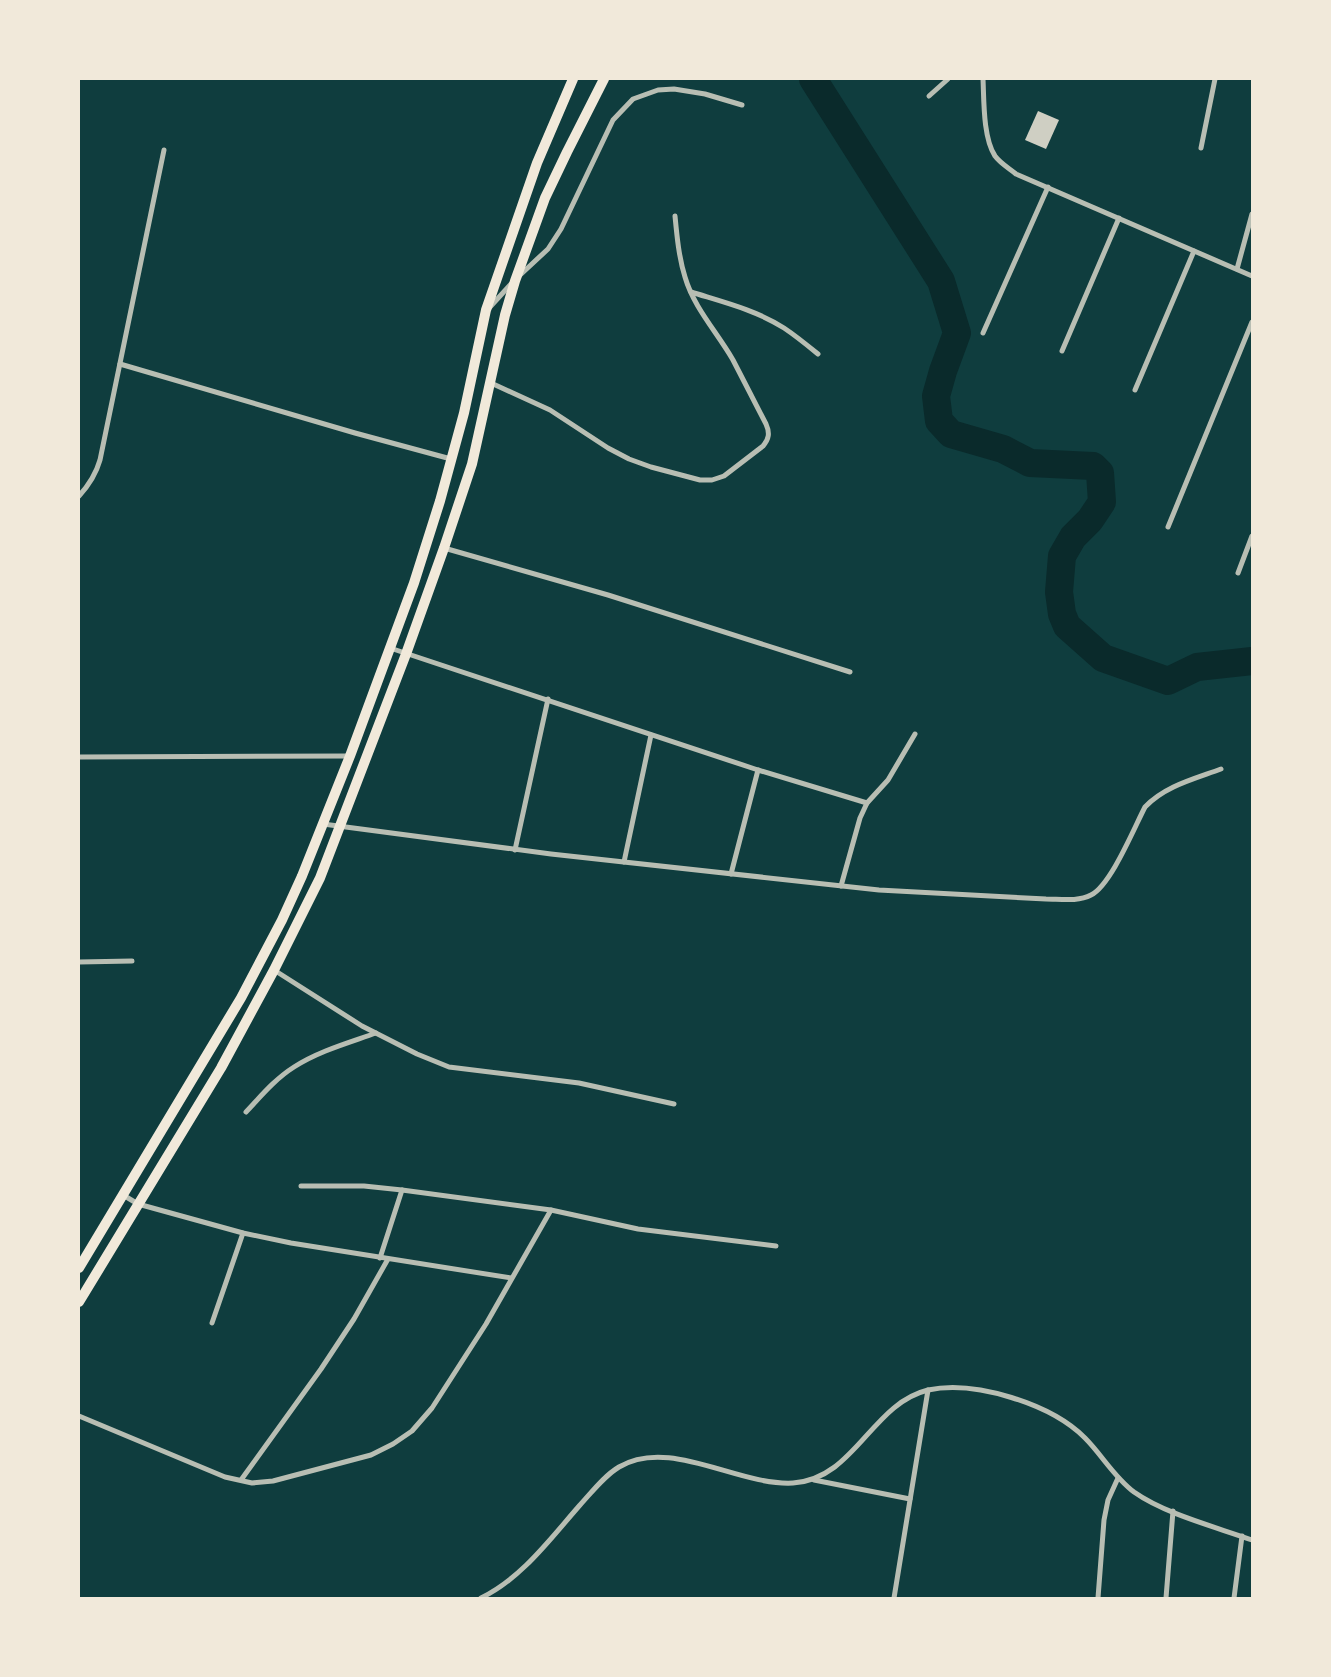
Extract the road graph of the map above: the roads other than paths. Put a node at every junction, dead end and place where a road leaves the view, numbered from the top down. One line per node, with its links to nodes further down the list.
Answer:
1 (573, 79): 19 (main road)
2 (604, 79): 17 (main road)
3 (948, 79): 6 (street)
4 (982, 79): 10 (street)
5 (1215, 79): 8 (street)
6 (928, 96)
7 (742, 105): 17 (street)
8 (1201, 148)
9 (164, 150): 24 (street)
10 (1048, 187): 13 (street); 21 (street)
11 (1252, 214): 15 (street)
12 (675, 216): 18 (street)
13 (1119, 218): 14 (street); 22 (street)
14 (1194, 251): 15 (street); 26 (street)
15 (1237, 269): 16 (street)
16 (1252, 276)
17 (515, 281): 19 (street); 25 (main road)
18 (691, 292): 23 (street); 25 (street)
19 (486, 310): 27 (main road)
20 (1252, 322): 29 (street)
21 (983, 333)
22 (1062, 352)
23 (818, 354)
24 (120, 364): 27 (street); 28 (street)
25 (491, 383): 31 (main road)
26 (1135, 390)
27 (451, 459): 33 (main road)
28 (79, 496)
29 (1168, 527)
30 (1252, 536): 32 (street)
31 (444, 548): 34 (main road); 35 (street)
32 (1238, 573)
33 (390, 648): 34 (street); 39 (main road)
34 (406, 654): 36 (street); 45 (main road)
35 (850, 672)
36 (548, 699): 38 (street); 46 (street)
37 (915, 734): 43 (street)
38 (651, 735): 42 (street); 47 (street)
39 (350, 756): 40 (street); 44 (main road)
40 (79, 757)
41 (1221, 769): 49 (street)
42 (758, 770): 43 (street); 48 (street)
43 (868, 803): 49 (street)
44 (323, 824): 45 (street); 58 (main road)
45 (341, 826): 46 (street); 52 (main road)
46 (515, 850): 47 (street)
47 (624, 862): 48 (street)
48 (731, 874): 49 (street)
49 (841, 886)
50 (79, 962): 51 (street)
51 (132, 962)
52 (274, 970): 53 (street); 59 (main road)
53 (376, 1033): 54 (street); 55 (street)
54 (674, 1104)
55 (246, 1112)
56 (301, 1186): 57 (street)
57 (402, 1190): 60 (street); 63 (street)
58 (123, 1194): 59 (street); 65 (main road)
59 (138, 1204): 61 (street); 67 (main road)
60 (551, 1210): 62 (street); 66 (street)
61 (243, 1233): 63 (street); 68 (street)
62 (776, 1246)
63 (380, 1258): 64 (street)
64 (388, 1259): 66 (street); 72 (street)
65 (79, 1268)
66 (511, 1278): 72 (street)
67 (79, 1302)
68 (212, 1323)
69 (928, 1390): 71 (street); 73 (street); 74 (street)
70 (79, 1416): 72 (street)
71 (1118, 1478): 75 (street); 80 (street)
72 (241, 1480)
73 (814, 1480): 74 (street); 78 (street)
74 (910, 1499): 79 (street)
75 (1173, 1511): 76 (street); 81 (street)
76 (1242, 1536): 77 (street); 82 (street)
77 (1252, 1540)
78 (481, 1598)
79 (894, 1598)
80 (1098, 1598)
81 (1166, 1598)
82 (1234, 1598)

